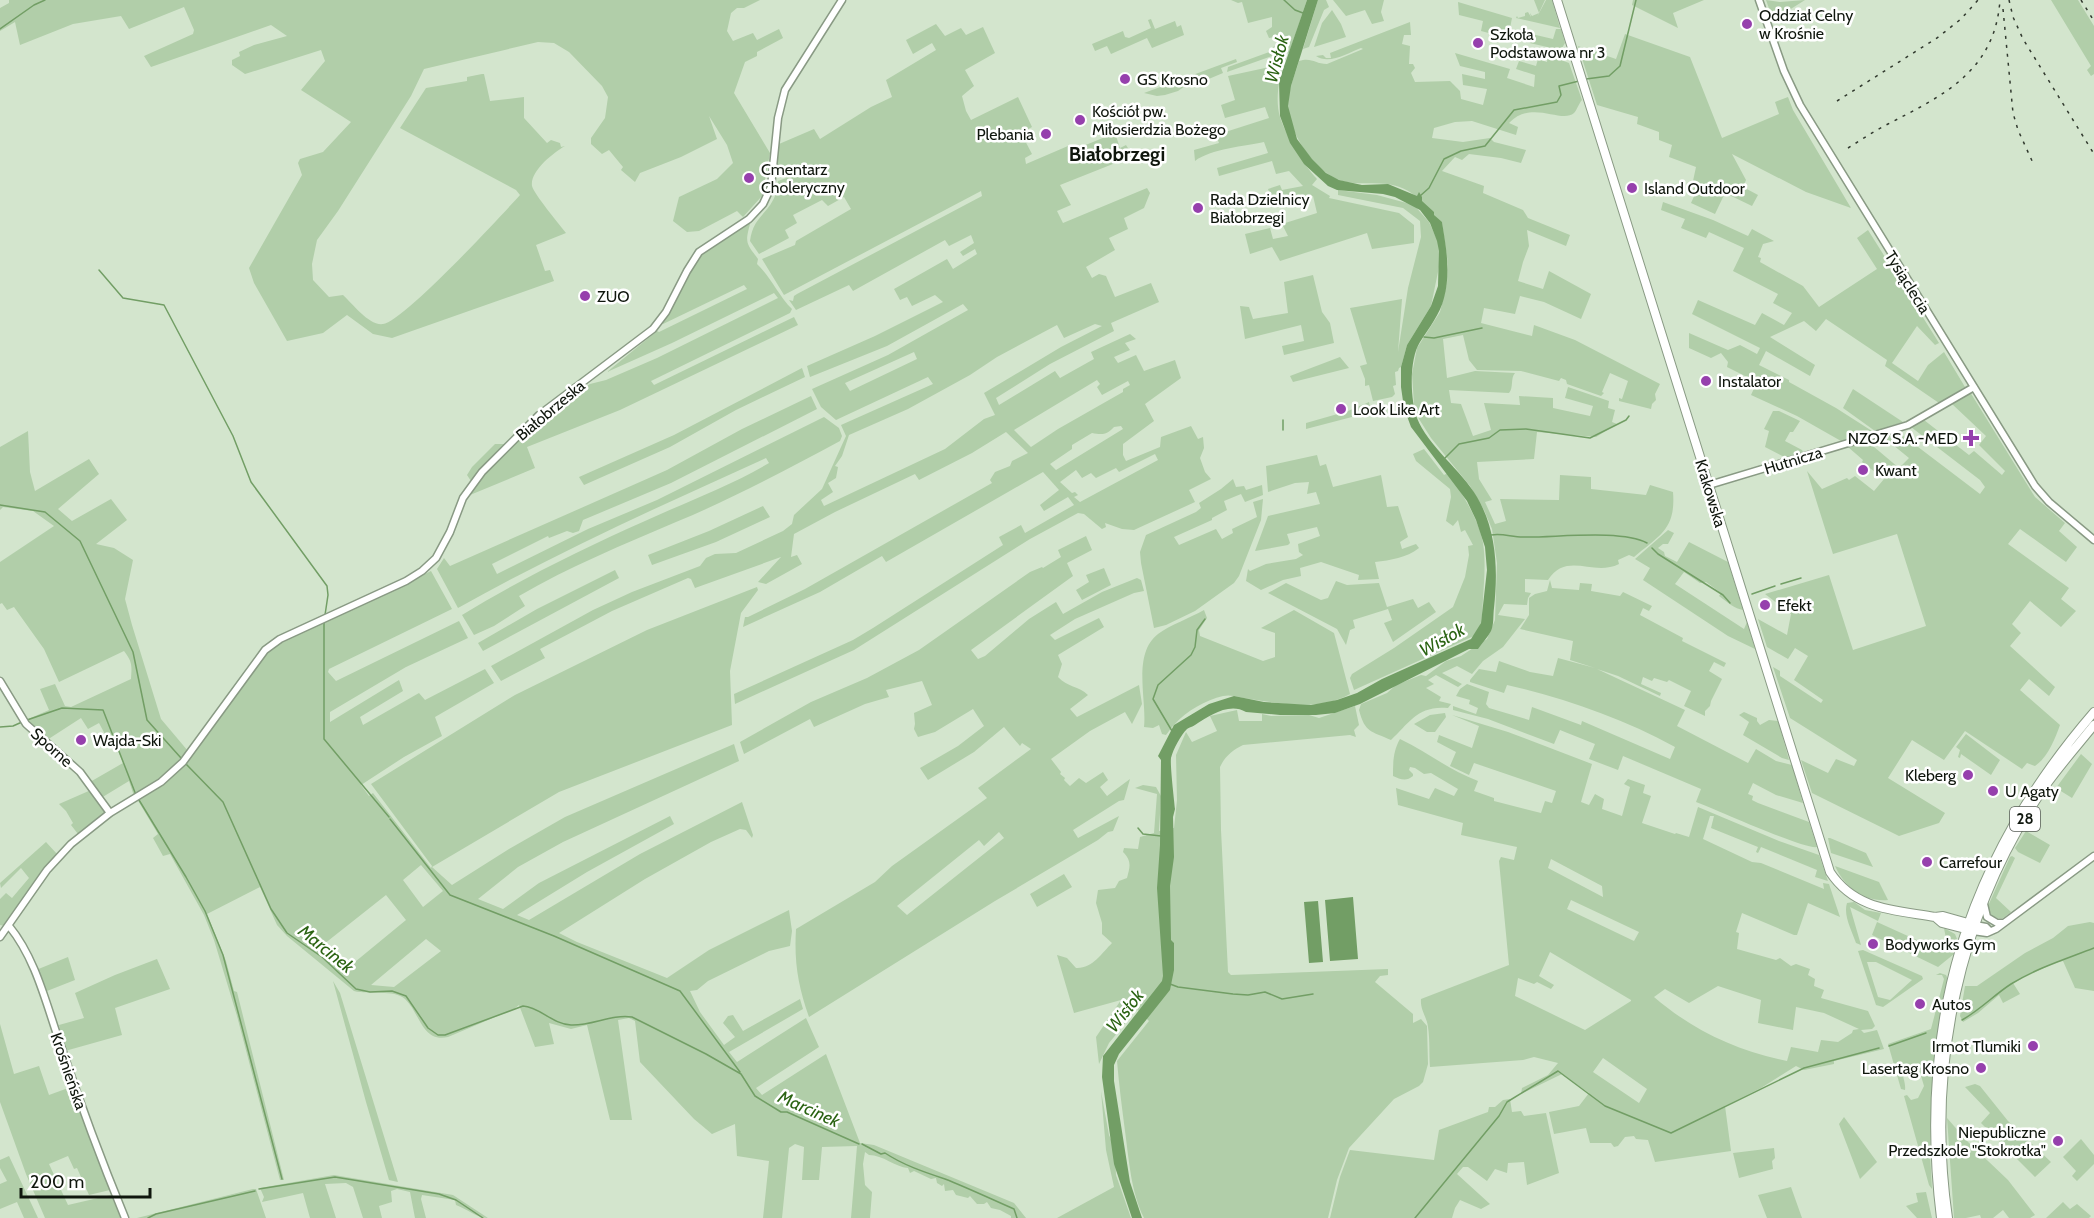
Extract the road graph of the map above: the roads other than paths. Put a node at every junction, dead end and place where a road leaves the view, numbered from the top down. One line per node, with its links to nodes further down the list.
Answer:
1 (842, 0): 10 (street, Białobrzeska)
2 (1557, 0): 5 (main road, Krakowska)
3 (1759, 0): 4 (street, Tysiąclecia)
4 (1974, 387): 5 (street, Hutnicza); 6 (street, Tysiąclecia)
5 (1709, 485): 14 (main road, Krakowska)
6 (2094, 540)
7 (0, 681): 10 (street, Sporne)
8 (2094, 712): 13 (main road, 28)
9 (2094, 725): 12 (main road, 28)
10 (109, 812): 16 (street, Białobrzeska)
11 (2094, 856): 15 (street)
12 (1984, 904): 15 (street); 17 (main road, 28)
13 (1972, 910): 14 (main road); 17 (main road, 28)
14 (1955, 922): 17 (main road, Krakowska); 19 (main road)
15 (2005, 923): 17 (street)
16 (9, 926): 18 (street, Białobrzeska); 20 (street, Krośnieńska)
17 (1971, 927): 19 (main road, 28); 22 (main road, 28)
18 (0, 937)
19 (1960, 946): 21 (main road, 28)
20 (125, 1218)
21 (1941, 1218)
22 (1948, 1218)

